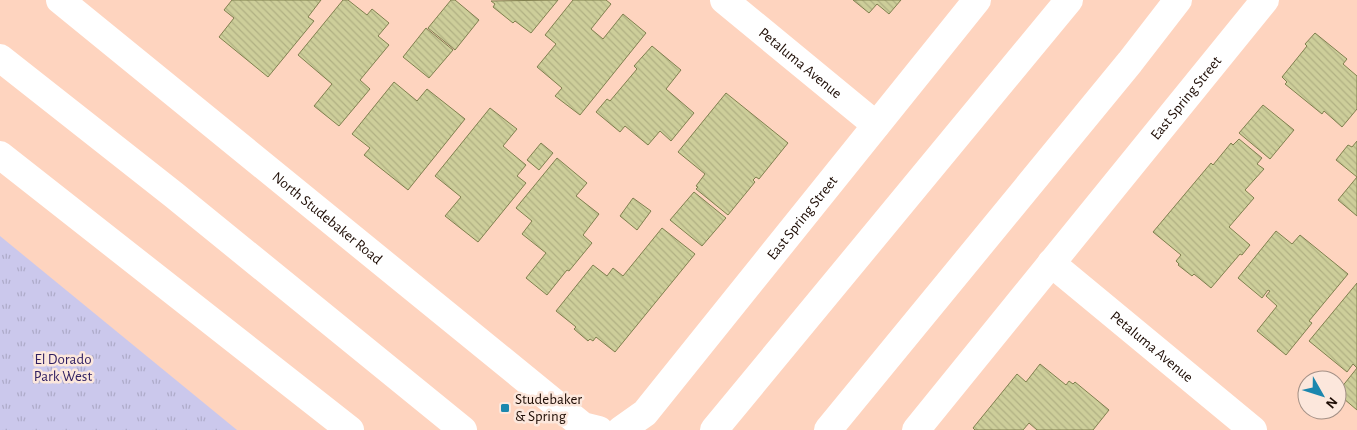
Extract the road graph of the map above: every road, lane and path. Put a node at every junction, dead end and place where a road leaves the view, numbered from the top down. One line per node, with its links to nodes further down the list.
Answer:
1 (60, 0): 13 (street, North Studebaker Road)
2 (724, 0): 8 (street, Petaluma Avenue)
3 (977, 0): 8 (street, East Spring Street)
4 (1069, 0): 15 (street)
5 (1178, 0): 16 (street)
6 (1265, 0): 10 (street, East Spring Street)
7 (0, 58): 12 (street)
8 (876, 125): 14 (street, East Spring Street)
9 (0, 155): 11 (street)
10 (1050, 263): 17 (street, East Spring Street); 18 (street, Petaluma Avenue)
11 (350, 430)
12 (463, 430)
13 (598, 430)
14 (622, 430)
15 (714, 430)
16 (828, 430)
17 (916, 430)
18 (1253, 430)

